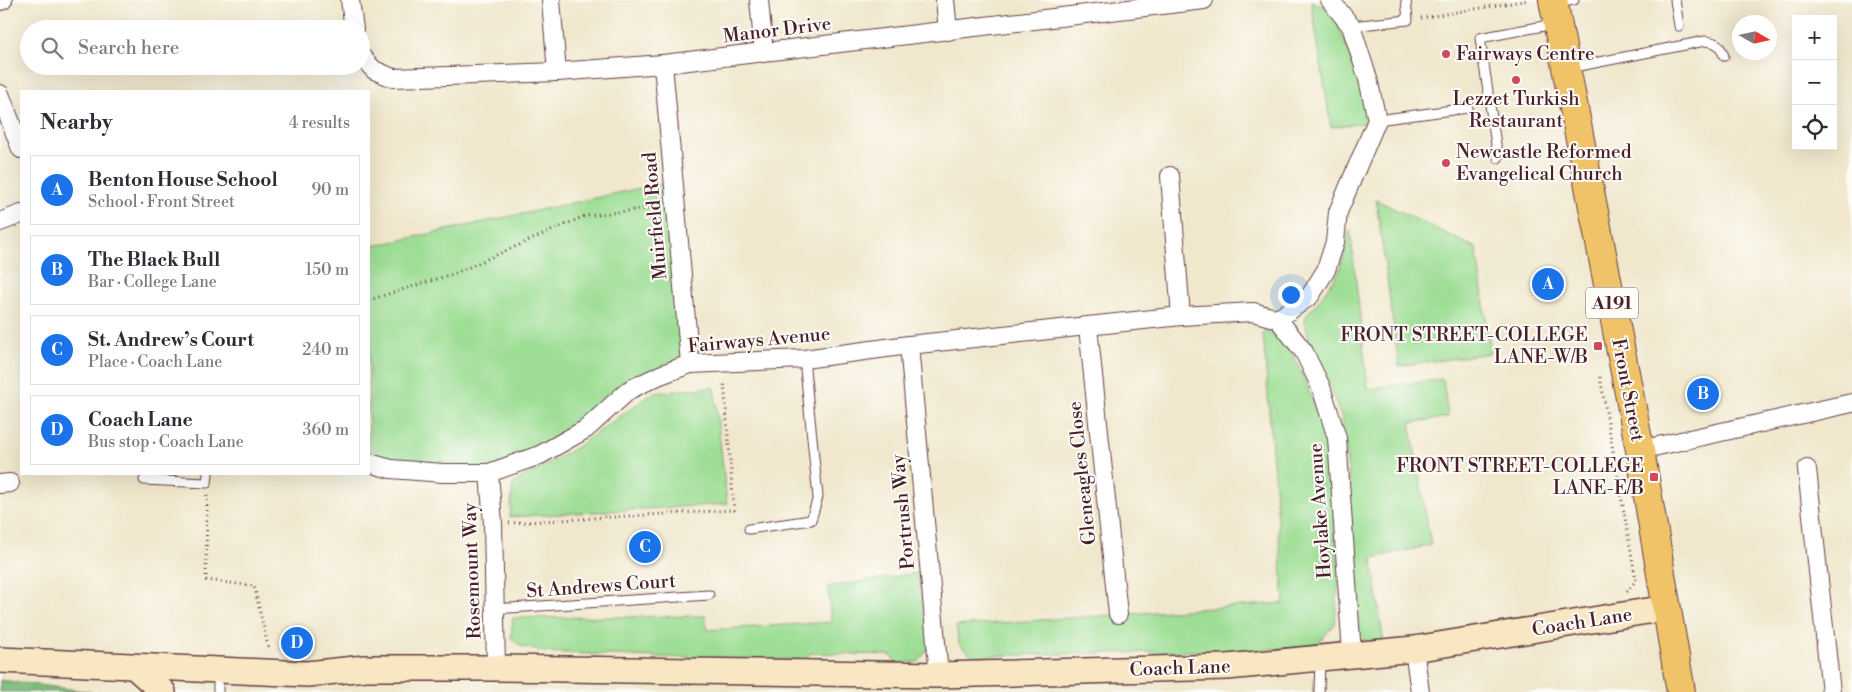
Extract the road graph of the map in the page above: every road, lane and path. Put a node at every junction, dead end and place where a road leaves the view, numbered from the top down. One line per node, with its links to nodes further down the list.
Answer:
1 (350, 0): 11 (street)
2 (551, 0): 21 (street)
3 (759, 0): 16 (street)
4 (945, 0): 15 (street)
5 (1204, 0): 9 (street, Manor Drive)
6 (1330, 0): 13 (street)
7 (1406, 0): 12 (lane)
8 (1674, 0): 14 (lane)
9 (1126, 4): 15 (street, Manor Drive)
10 (1547, 8): 12 (path); 20 (main road, Front Street / A191); 26 (lane)
11 (353, 20)
12 (1409, 24): 13 (lane)
13 (1351, 26): 24 (street)
14 (1679, 26)
15 (948, 31): 16 (street, Manor Drive)
16 (764, 53): 18 (street, Manor Drive)
17 (1724, 56): 20 (lane)
18 (663, 64): 21 (street, Manor Drive); 28 (street, Muirfield Road)
19 (370, 66): 21 (street, Manor Drive)
20 (1566, 69): 41 (main road, Front Street / A191)
21 (557, 72)
22 (0, 94): 25 (street)
23 (1468, 108): 24 (lane)
24 (1377, 120): 33 (street)
25 (20, 146)
26 (1498, 158)
27 (1170, 176): 32 (street)
28 (675, 205): 31 (path); 38 (street, Muirfield Road)
29 (20, 214): 30 (street)
30 (0, 222)
31 (370, 300)
32 (1181, 316): 33 (street, Fairways Avenue); 34 (street, Fairways Avenue)
33 (1278, 319): 55 (street, Hoylake Avenue)
34 (1088, 328): 35 (street, Fairways Avenue); 53 (street, Gleneagles Close)
35 (909, 345): 36 (street, Fairways Avenue); 60 (street, Portrush Way)
36 (804, 359): 37 (street, Fairways Avenue); 48 (lane)
37 (723, 363): 38 (street, Fairways Avenue); 47 (path)
38 (690, 364): 44 (street, Fairways Avenue)
39 (1599, 371): 50 (path)
40 (1852, 404): 41 (street)
41 (1640, 450): 51 (main road, Front Street / A191)
42 (370, 464): 44 (street, Fairways Avenue)
43 (1807, 469): 67 (street)
44 (489, 473): 47 (street, Rosemount Way)
45 (207, 478): 46 (lane); 62 (path)
46 (144, 480)
47 (493, 524): 52 (street, Rosemount Way)
48 (749, 529)
49 (709, 595): 52 (lane, St Andrews Court)
50 (1624, 598)
51 (1666, 608): 54 (street, Coach Lane); 66 (main road, Front Street / A191)
52 (494, 609): 59 (street, Rosemount Way)
53 (1118, 614)
54 (1414, 649): 55 (street, Coach Lane); 65 (street)
55 (1352, 654): 56 (street, Coach Lane)
56 (1320, 658): 60 (street, Coach Lane); 64 (lane)
57 (0, 660): 58 (street)
58 (135, 667): 61 (street); 63 (street)
59 (496, 668): 60 (street, Coach Lane); 62 (street, Coach Lane)
60 (939, 675)
61 (218, 681): 62 (street)
62 (273, 683)
63 (163, 692)
64 (1319, 692)
65 (1420, 692)
66 (1681, 692)
67 (1831, 692)

